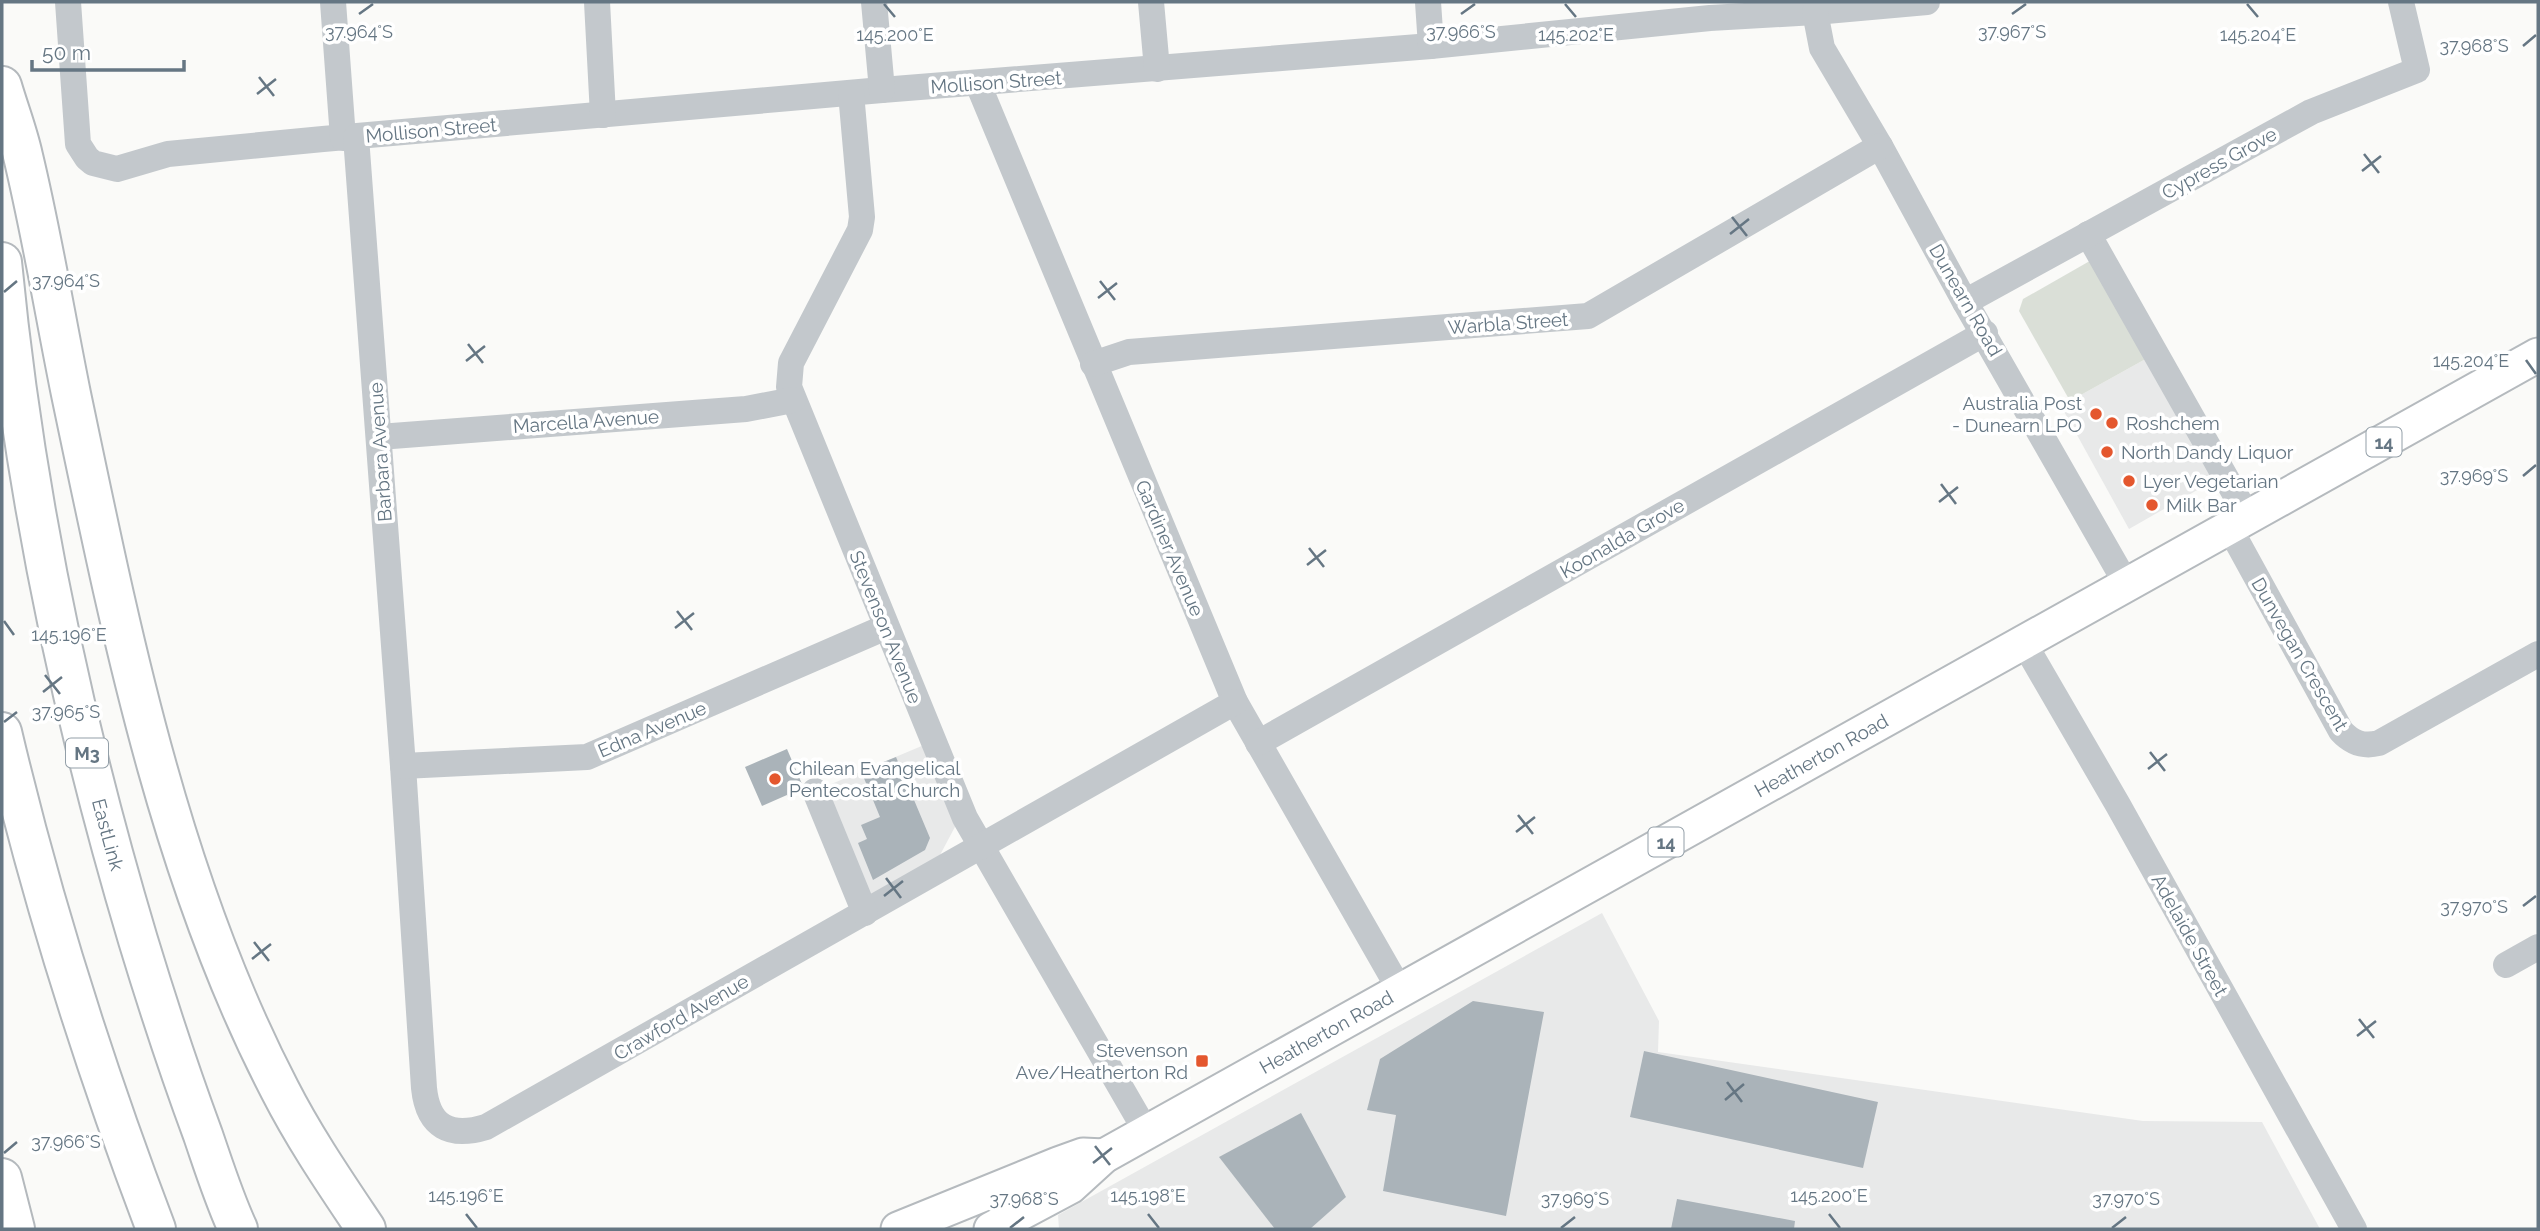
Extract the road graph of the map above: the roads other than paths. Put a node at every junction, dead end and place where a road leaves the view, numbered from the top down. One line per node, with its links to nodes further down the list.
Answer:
1 (68, 2): 18 (street, Mollison Street)
2 (334, 2): 18 (street, Barbara Avenue)
3 (597, 2): 17 (street)
4 (874, 2): 15 (street)
5 (1151, 2): 12 (street)
6 (1428, 2): 11 (street)
7 (1927, 2): 10 (street, Mollison Street)
8 (2401, 2): 20 (street, Cypress Grove)
9 (1709, 10): 10 (street, Mollison Street); 11 (street, Mollison Street)
10 (1815, 12): 19 (street, Dunearn Road)
11 (1431, 46): 12 (street, Mollison Street)
12 (1157, 69): 13 (street, Mollison Street)
13 (978, 84): 15 (street, Mollison Street); 25 (street, Gardiner Avenue)
14 (2, 86): 50 (highway)
15 (882, 90): 16 (street, Mollison Street)
16 (851, 93): 17 (street, Mollison Street); 26 (street, Stevenson Avenue)
17 (603, 115): 18 (street, Mollison Street)
18 (350, 137): 27 (street, Barbara Avenue)
19 (1880, 146): 22 (street, Dunearn Road); 25 (street, Warbla Street)
20 (2088, 234): 22 (street, Cypress Grove); 28 (street, Dunvegan Crescent)
21 (2, 262): 49 (highway, EastLink / M3)
22 (1965, 302): 23 (street, Dunearn Road)
23 (1984, 333): 29 (street, Dunearn Road); 35 (street, Koonalda Grove)
24 (2538, 355): 28 (main road, Heatherton Road / 14)
25 (1093, 364): 33 (street, Gardiner Avenue)
26 (793, 400): 27 (street, Marcella Avenue); 30 (street, Stevenson Avenue)
27 (379, 437): 36 (street, Barbara Avenue)
28 (2239, 522): 29 (main road, Heatherton Road / 14); 32 (street, Dunvegan Crescent)
29 (2127, 584): 31 (main road, Heatherton Road / 14)
30 (886, 627): 36 (street, Edna Avenue); 38 (street, Stevenson Avenue)
31 (2024, 643): 42 (main road, Heatherton Road / 14); 54 (street, Adelaide Street)
32 (2538, 654)
33 (1235, 702): 35 (street, Gardiner Avenue); 38 (street, Crawford Avenue)
34 (2, 732): 48 (highway)
35 (1258, 743): 42 (street, Gardiner Avenue)
36 (403, 766): 39 (street, Crawford Avenue)
37 (816, 790): 39 (street)
38 (981, 847): 39 (street, Crawford Avenue); 43 (street, Stevenson Avenue)
39 (864, 913)
40 (2538, 947): 41 (street)
41 (2506, 965)
42 (1401, 992): 43 (main road, Heatherton Road / 14)
43 (1147, 1133): 44 (main road, Heatherton Road / 14)
44 (1104, 1156): 46 (main road, Heatherton Road / 14); 53 (main road, Heatherton Road / 14)
45 (2, 1178): 47 (highway)
46 (954, 1213): 51 (main road, Heatherton Road / 14); 52 (main road)
47 (15, 1229)
48 (156, 1229)
49 (238, 1229)
50 (366, 1229)
51 (898, 1229)
52 (983, 1229)
53 (991, 1229)
54 (2354, 1229)

